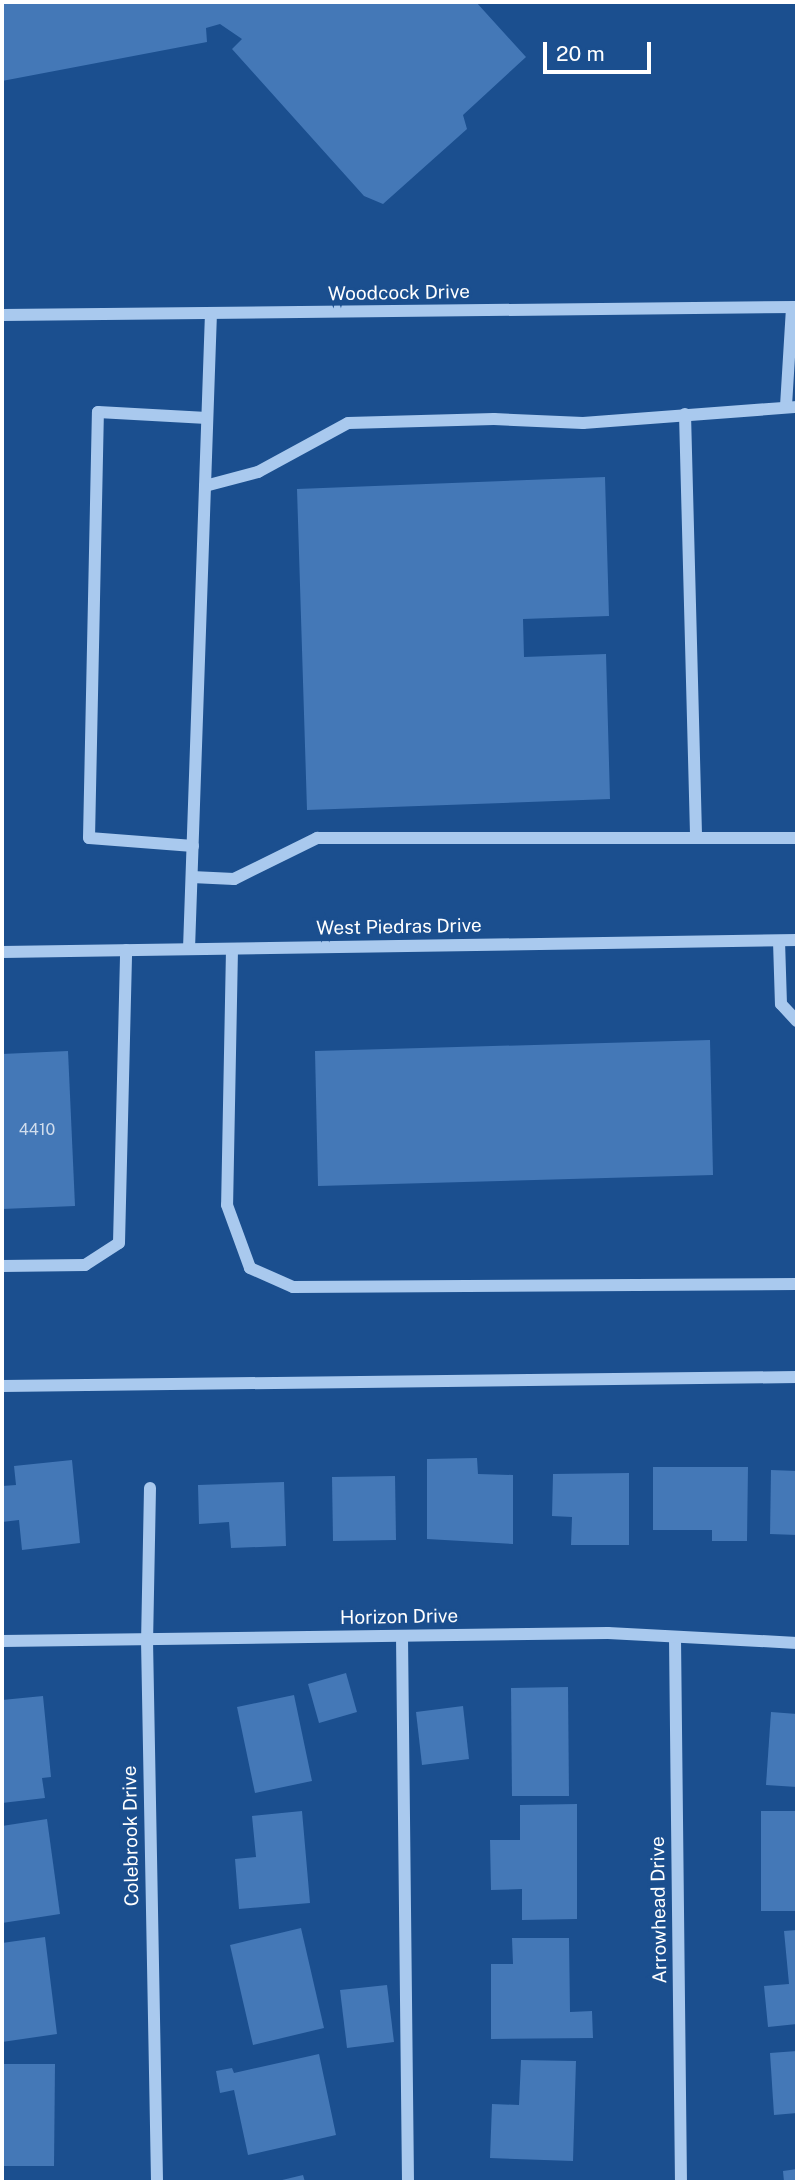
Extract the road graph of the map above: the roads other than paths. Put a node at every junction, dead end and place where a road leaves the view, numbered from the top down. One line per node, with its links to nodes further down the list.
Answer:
1 (795, 307): 2 (street, Woodcock Drive); 4 (street)
2 (211, 314): 3 (street, Woodcock Drive); 6 (street)
3 (2, 315)
4 (791, 407): 5 (street)
5 (685, 414): 7 (street); 8 (street)
6 (207, 418): 7 (street); 10 (street)
7 (205, 486): 10 (street)
8 (695, 835): 9 (street); 11 (street)
9 (797, 839)
10 (193, 846): 11 (street)
11 (192, 877): 14 (street)
12 (797, 940): 13 (street, West Piedras Drive)
13 (779, 941): 15 (street, West Piedras Drive); 18 (street)
14 (189, 949): 15 (street, West Piedras Drive); 16 (street, West Piedras Drive)
15 (232, 949): 20 (street)
16 (126, 950): 17 (street, West Piedras Drive); 19 (street)
17 (2, 952)
18 (797, 1021)
19 (2, 1266)
20 (797, 1284)
21 (797, 1377): 22 (street)
22 (2, 1386)
23 (150, 1488): 26 (street, Colebrook Drive)
24 (402, 1636): 25 (street, Horizon Drive); 26 (street, Horizon Drive); 30 (street)
25 (675, 1638): 28 (street, Horizon Drive); 31 (street, Arrowhead Drive)
26 (147, 1640): 27 (street, Horizon Drive); 29 (street, Colebrook Drive)
27 (2, 1641)
28 (797, 1643)
29 (157, 2182)
30 (408, 2182)
31 (681, 2182)

